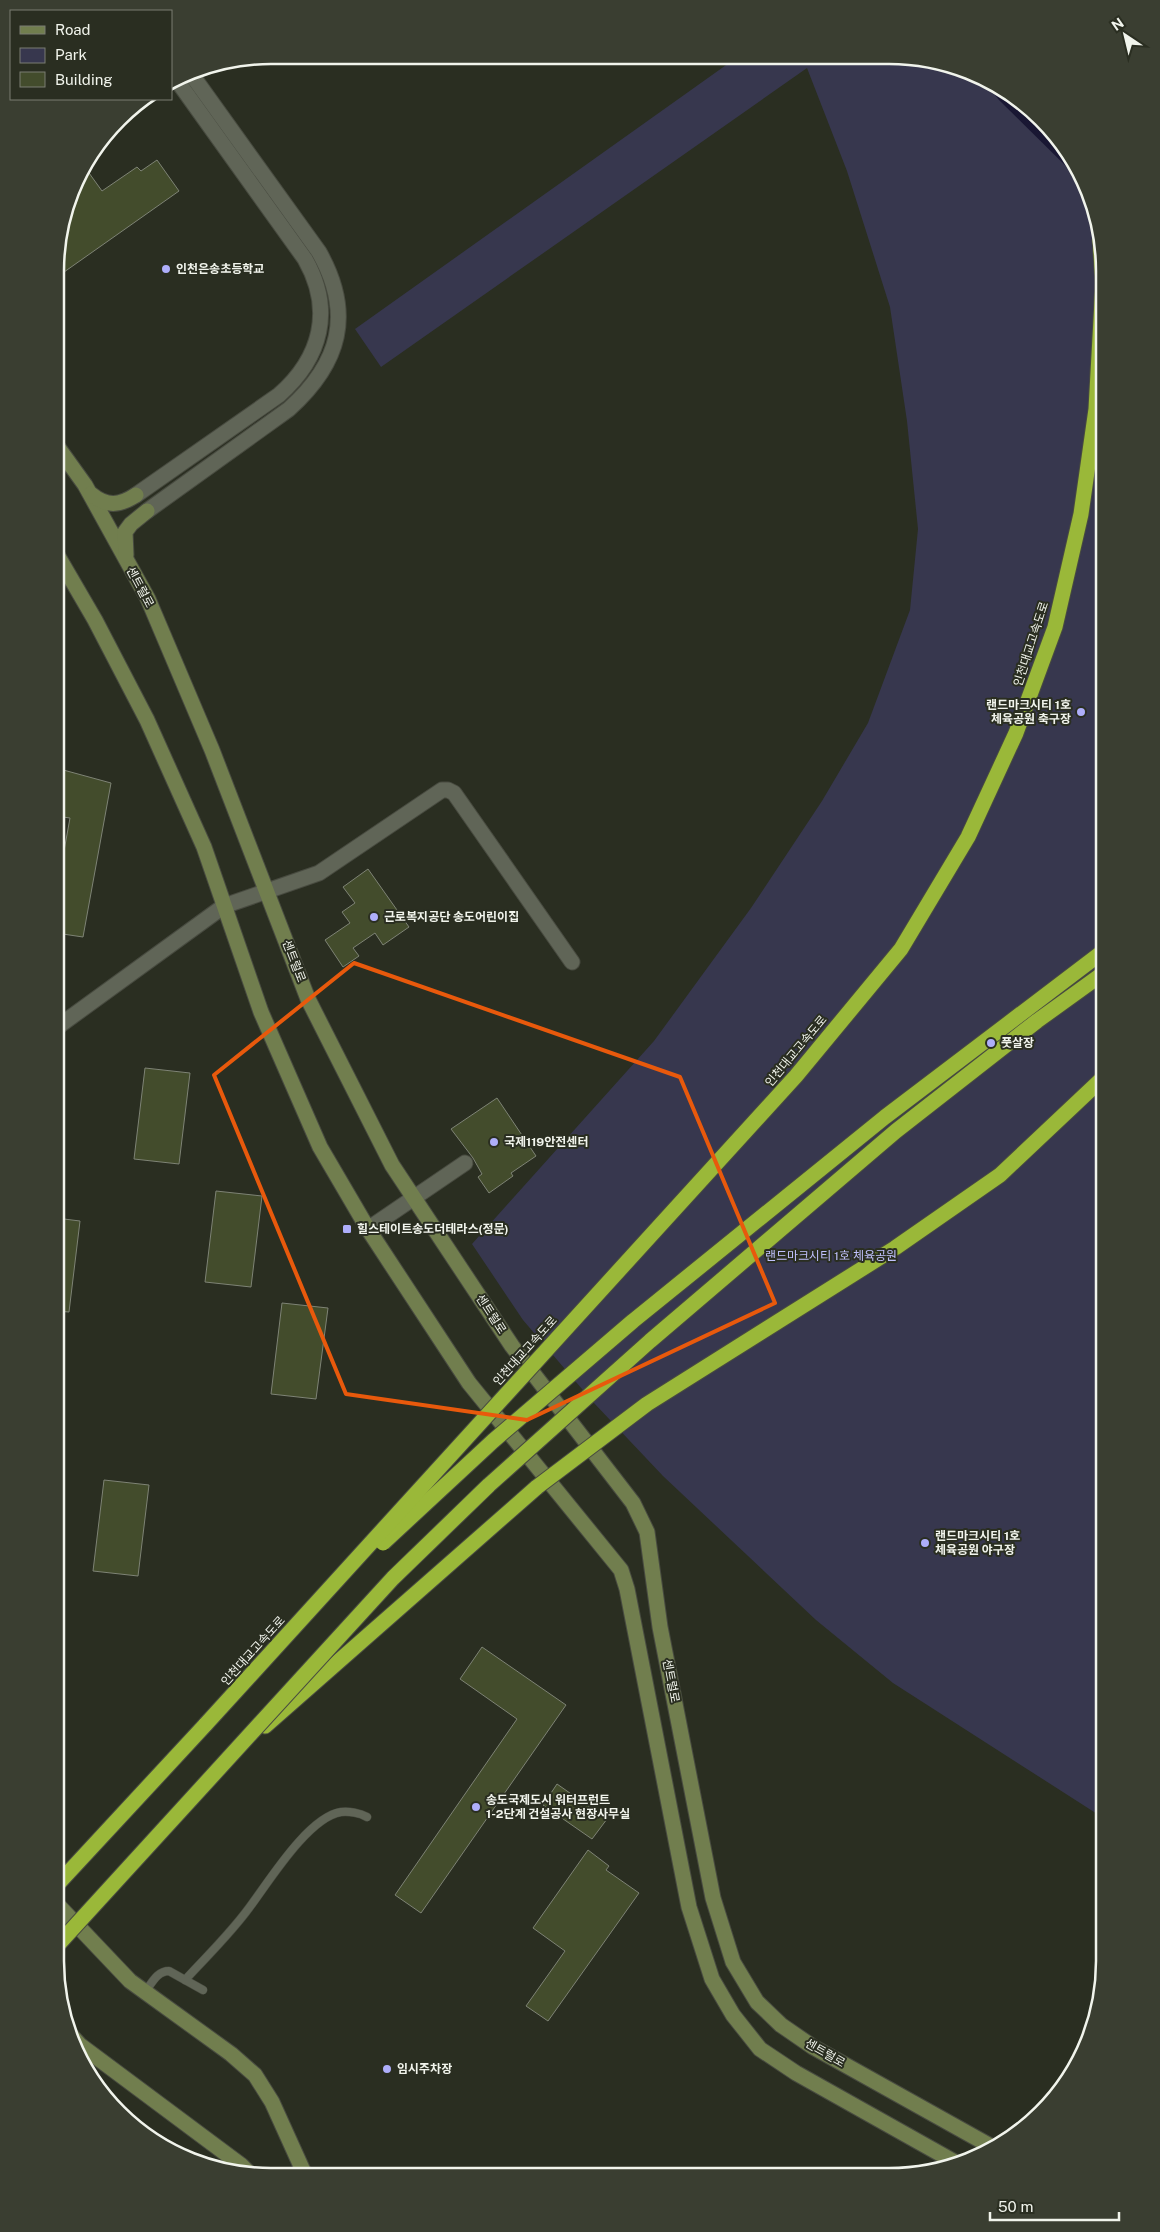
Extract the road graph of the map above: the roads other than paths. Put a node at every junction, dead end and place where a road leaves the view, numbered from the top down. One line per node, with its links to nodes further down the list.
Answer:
1 (195, 78): 7 (street)
2 (180, 84): 6 (street)
3 (1096, 409): 20 (highway, 인천대교고속도로, bridge)
4 (64, 456): 5 (main road, 센트럴로)
5 (89, 493): 6 (main road); 9 (main road, 센트럴로)
6 (136, 495)
7 (147, 511): 9 (main road)
8 (64, 566): 11 (main road, 센트럴로)
9 (130, 566): 10 (main road, 센트럴로)
10 (267, 891): 11 (street); 13 (street); 18 (main road, 센트럴로)
11 (224, 906): 15 (street); 19 (main road, 센트럴로)
12 (1096, 957): 20 (highway, 인천대교고속도로, bridge)
13 (572, 962)
14 (1096, 978): 21 (highway, bridge)
15 (64, 1022)
16 (1096, 1084): 21 (highway, bridge)
17 (465, 1163): 18 (street)
18 (414, 1198): 19 (street); 30 (main road, 센트럴로)
19 (368, 1229): 31 (main road, 센트럴로)
20 (206, 1724): 23 (highway, 인천대교고속도로)
21 (236, 1752): 25 (highway, bridge)
22 (367, 1817): 26 (lane)
23 (64, 1877)
24 (64, 1911): 28 (main road)
25 (64, 1938)
26 (185, 1980): 27 (lane); 28 (lane)
27 (203, 1990)
28 (145, 1992): 33 (main road)
29 (82, 2048): 32 (main road)
30 (987, 2144)
31 (949, 2159)
32 (242, 2166)
33 (302, 2168)

